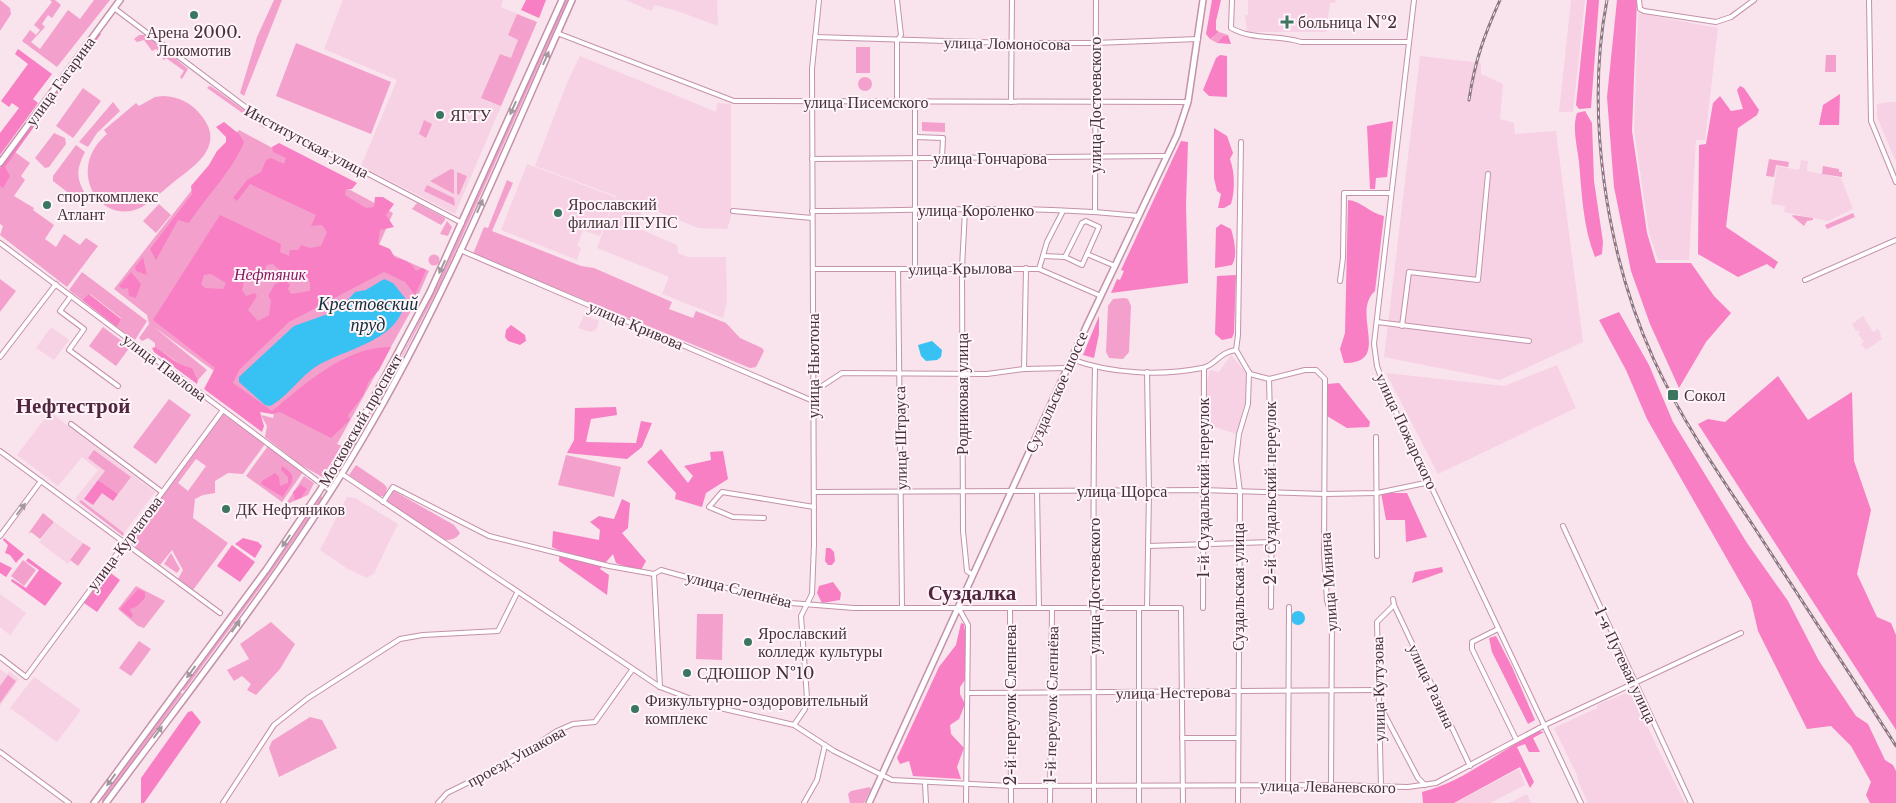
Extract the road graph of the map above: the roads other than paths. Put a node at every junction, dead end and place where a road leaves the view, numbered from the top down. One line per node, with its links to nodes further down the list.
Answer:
1 (120, 0): 14 (main road, улица Гагарина)
2 (562, 0): 49 (main road, Московский проспект, one-way to 49)
3 (572, 0): 15 (main road, Московский проспект)
4 (819, 0): 16 (street, улица Ньютона)
5 (898, 0): 18 (street)
6 (1012, 0): 20 (street)
7 (1096, 0): 21 (street, улица Достоевского)
8 (1203, 0): 17 (main road, Суздальское шоссе)
9 (1232, 0): 19 (street)
10 (1414, 0): 19 (street, улица Пожарского)
11 (1639, 0): 12 (street)
12 (1754, 0)
13 (1869, 0): 37 (street)
14 (114, 8): 35 (main road, улица Гагарина); 49 (street, Институтская улица)
15 (557, 33): 24 (street, улица Писемского); 52 (main road, Московский проспект, one-way to 15)
16 (816, 37): 18 (street, улица Ломоносова); 24 (street, улица Ньютона)
17 (1198, 39): 21 (street, улица Ломоносова); 27 (main road, Суздальское шоссе)
18 (897, 41): 20 (street, улица Ломоносова); 22 (street)
19 (1409, 42): 38 (street, улица Пожарского)
20 (1011, 43): 21 (street, улица Ломоносова); 26 (street)
21 (1095, 43): 23 (street, улица Достоевского)
22 (897, 101): 24 (street, улица Писемского); 25 (street, улица Писемского)
23 (1095, 101): 26 (street, улица Писемского); 27 (street, улица Писемского); 31 (street, улица Достоевского)
24 (812, 102): 34 (street, улица Ньютона)
25 (915, 102): 26 (street, улица Писемского); 28 (street)
26 (1011, 102)
27 (1188, 102): 30 (main road, Суздальское шоссе)
28 (915, 138): 32 (street); 33 (street)
29 (1241, 142): 71 (street)
30 (1168, 156): 31 (street, улица Гончарова); 46 (main road, Суздальское шоссе)
31 (1094, 157): 33 (street, улица Гончарова); 44 (street, улица Достоевского)
32 (915, 158): 33 (street, улица Гончарова); 34 (street, улица Гончарова); 39 (street)
33 (942, 158)
34 (812, 159): 42 (street, улица Ньютона)
35 (0, 163)
36 (1488, 174): 69 (street)
37 (1896, 182)
38 (1391, 193): 64 (street); 68 (street, улица Пожарского)
39 (915, 209): 40 (street, улица Короленко); 42 (street, улица Короленко); 62 (street)
40 (965, 210): 43 (street, улица Короленко); 57 (street, Родниковая улица)
41 (733, 211): 47 (street)
42 (812, 211): 47 (street, улица Ньютона)
43 (1063, 211): 45 (street, улица Короленко); 54 (street)
44 (1095, 211): 45 (street, улица Короленко); 46 (street, улица Короленко)
45 (1089, 212): 48 (street)
46 (1138, 216): 56 (main road, Суздальское шоссе)
47 (812, 218): 60 (street, улица Ньютона)
48 (1086, 221): 53 (street); 55 (street)
49 (462, 223): 84 (main road, Московский проспект, one-way to 84)
50 (1896, 240): 63 (street)
51 (0, 243): 65 (street, улица Павлова)
52 (460, 250): 86 (main road, Московский проспект); 87 (street, улица Кривова)
53 (1088, 254): 55 (street); 56 (street)
54 (1043, 256): 55 (street); 59 (street)
55 (1065, 257)
56 (1115, 266): 67 (main road, Суздальское шоссе)
57 (962, 268): 58 (street, улица Крылова); 62 (street, улица Крылова); 81 (street, Родниковая улица)
58 (1026, 268): 59 (street, улица Крылова); 77 (street)
59 (1039, 268): 67 (street, улица Крылова)
60 (813, 269): 61 (street, улица Крылова); 85 (street, улица Ньютона)
61 (898, 269): 62 (street, улица Крылова); 80 (street, улица Штрауса)
62 (915, 269)
63 (1805, 280)
64 (1340, 281)
65 (56, 284): 66 (street, улица Павлова); 72 (street)
66 (71, 296): 83 (street); 88 (street, улица Павлова)
67 (1101, 296): 73 (main road, Суздальское шоссе)
68 (1377, 322): 69 (street); 94 (street, улица Пожарского)
69 (1402, 326): 70 (street)
70 (1529, 341)
71 (1236, 350): 76 (street); 79 (street)
72 (0, 357)
73 (1071, 359): 74 (main road, Суздальское шоссе); 75 (street)
74 (1067, 368): 77 (street); 98 (main road, Суздальское шоссе)
75 (1095, 368): 78 (street); 99 (street, улица Достоевского)
76 (1204, 368): 78 (street); 100 (street, 1-й Суздальский переулок)
77 (1024, 369): 81 (street)
78 (1147, 372): 105 (street)
79 (1249, 372): 82 (street); 106 (street, Суздальская улица)
80 (899, 373): 81 (street); 85 (street); 96 (street, улица Штрауса)
81 (962, 374): 97 (street, Родниковая улица)
82 (1269, 379): 108 (street, 2-й Суздальский переулок); 109 (street, улица Минина)
83 (118, 386)
84 (380, 390): 86 (main road); 95 (main road, Московский проспект)
85 (813, 392): 87 (street, улица Ньютона)
86 (388, 394): 92 (main road, Московский проспект)
87 (813, 401): 104 (street, улица Ньютона)
88 (223, 410): 95 (street, улица Павлова); 103 (street, улица Курчатова)
89 (71, 424): 103 (street)
90 (1376, 437): 107 (street)
91 (0, 451): 93 (street)
92 (342, 474): 101 (main road, Московский проспект); 110 (street)
93 (41, 481): 114 (street, one-way to 93); 115 (street)
94 (1430, 482): 107 (street, улица Щорса); 139 (street, улица Пожарского)
95 (324, 486): 101 (street, улица Павлова); 177 (main road, Московский проспект, one-way to 177)
96 (902, 490): 97 (street, улица Щорса); 104 (street, улица Щорса); 127 (street, улица Штрауса)
97 (963, 490): 98 (street, улица Щорса); 122 (street, Родниковая улица)
98 (1012, 490): 102 (street, улица Щорса); 122 (main road, Суздальское шоссе)
99 (1093, 490): 102 (street, улица Щорса); 105 (street, улица Щорса); 129 (street, улица Достоевского)
100 (1202, 490): 105 (street, улица Щорса); 106 (street, улица Щорса); 117 (street, 1-й Суздальский переулок)
101 (331, 491): 179 (main road, Московский проспект, one-way to 101)
102 (1037, 491): 133 (street, 1-й переулок Слепнёва)
103 (162, 492): 115 (street, улица Курчатова)
104 (814, 492): 111 (street, улица Ньютона)
105 (1149, 492): 119 (street)
106 (1240, 492): 108 (street, улица Щорса); 118 (street, Суздальская улица)
107 (1377, 492): 109 (street, улица Щорса); 120 (street)
108 (1272, 493): 109 (street, улица Щорса); 116 (street, 2-й Суздальский переулок)
109 (1325, 494): 145 (street, улица Минина)
110 (383, 502): 121 (street, улица Слепнёва); 123 (street)
111 (814, 508): 112 (street); 125 (street, улица Ньютона)
112 (764, 518)
113 (1562, 526): 143 (street, 1-я Путевая улица)
114 (0, 536)
115 (125, 542): 138 (street); 141 (street, улица Курчатова)
116 (1272, 542): 118 (street); 130 (street, 2-й Суздальский переулок)
117 (1204, 543): 118 (street); 119 (street); 137 (street, 1-й Суздальский переулок)
118 (1238, 543): 147 (street, Суздальская улица)
119 (1148, 546): 136 (street)
120 (1377, 556)
121 (654, 574): 125 (street, улица Слепнёва); 144 (street)
122 (973, 575): 128 (main road, Суздальское шоссе)
123 (517, 593): 142 (street); 180 (street)
124 (1393, 600): 126 (street)
125 (805, 605): 127 (street, улица Слепнёва); 156 (street, улица Ньютона)
126 (1394, 605): 146 (street, улица Кутузова); 163 (street, улица Разина)
127 (902, 607): 128 (street, улица Слепнёва)
128 (958, 607): 132 (street, улица Слепнёва); 149 (street); 164 (main road, Суздальское шоссе)
129 (1095, 607): 134 (street, улица Слепнёва); 135 (street, улица Слепнёва); 154 (street, улица Достоевского)
130 (1271, 607)
131 (1289, 607): 148 (street, 2-й Суздальский переулок)
132 (1010, 608): 133 (street, улица Слепнёва); 150 (street, 2-й переулок Слепнева)
133 (1039, 608): 134 (street, улица Слепнёва)
134 (1052, 608): 151 (street, 1-й переулок Слепнёва)
135 (1139, 608): 136 (street, улица Слепнёва); 152 (street)
136 (1146, 608): 153 (street, улица Слепнёва)
137 (1203, 608)
138 (220, 613)
139 (1498, 629): 157 (street, улица Пожарского); 160 (street)
140 (1741, 633): 143 (street, улица Леваневского)
141 (0, 658)
142 (632, 670): 144 (street); 181 (street, проезд Ушакова)
143 (1635, 684): 157 (street, улица Леваневского); 193 (street, 1-я Путевая улица)
144 (660, 687): 156 (street)
145 (1331, 690): 146 (street, улица Нестерова); 148 (street, улица Нестерова); 171 (street, улица Минина)
146 (1378, 690): 155 (street, улица Кутузова)
147 (1238, 691): 148 (street, улица Нестерова); 153 (street, улица Нестерова); 159 (street, Суздальская улица)
148 (1289, 691): 170 (street, 2-й Суздальский переулок)
149 (968, 692): 150 (street, улица Нестерова); 166 (street)
150 (1010, 692): 151 (street, улица Нестерова); 173 (street, 2-й переулок Слепнева)
151 (1051, 692): 154 (street, улица Нестерова); 167 (street, 1-й переулок Слепнёва)
152 (1138, 692): 153 (street, улица Нестерова); 154 (street, улица Нестерова); 174 (street)
153 (1181, 692): 158 (street)
154 (1094, 693): 168 (street, улица Достоевского)
155 (1378, 702): 172 (street); 176 (street, улица Кутузова)
156 (794, 725): 161 (street, улица Леваневского)
157 (1545, 725): 160 (street, улица Леваневского); 192 (street, улица Пожарского)
158 (1182, 738): 159 (street); 169 (street)
159 (1238, 738): 175 (street, Суздальская улица)
160 (1516, 739): 163 (street, улица Леваневского)
161 (824, 745): 164 (street, улица Леваневского); 182 (street)
162 (0, 752): 178 (street)
163 (1470, 766): 172 (street, улица Леваневского)
164 (881, 776): 165 (street, улица Леваневского); 183 (main road, Суздальское шоссе)
165 (925, 783): 166 (street, улица Леваневского); 184 (street)
166 (966, 785): 173 (street, улица Леваневского); 185 (street)
167 (1050, 785): 168 (street, улица Леваневского); 173 (street, улица Леваневского); 187 (street, 1-й переулок Слепнёва)
168 (1094, 785): 174 (street, улица Леваневского); 188 (street, улица Достоевского)
169 (1183, 785): 174 (street, улица Леваневского); 175 (street, улица Леваневского); 190 (street)
170 (1288, 785): 171 (street, улица Леваневского); 175 (street, улица Леваневского)
171 (1331, 785): 176 (street, улица Леваневского)
172 (1425, 785): 176 (street, улица Леваневского)
173 (1011, 786): 186 (street, 2-й переулок Слепнева)
174 (1139, 786): 189 (street)
175 (1238, 786): 191 (street, Суздальская улица)
176 (1381, 786)
177 (97, 802)
178 (69, 803)
179 (106, 803)
180 (223, 803)
181 (438, 803)
182 (804, 803)
183 (869, 803)
184 (926, 803)
185 (966, 803)
186 (1011, 803)
187 (1050, 803)
188 (1094, 803)
189 (1139, 803)
190 (1183, 803)
191 (1238, 803)
192 (1581, 803)
193 (1691, 803)

